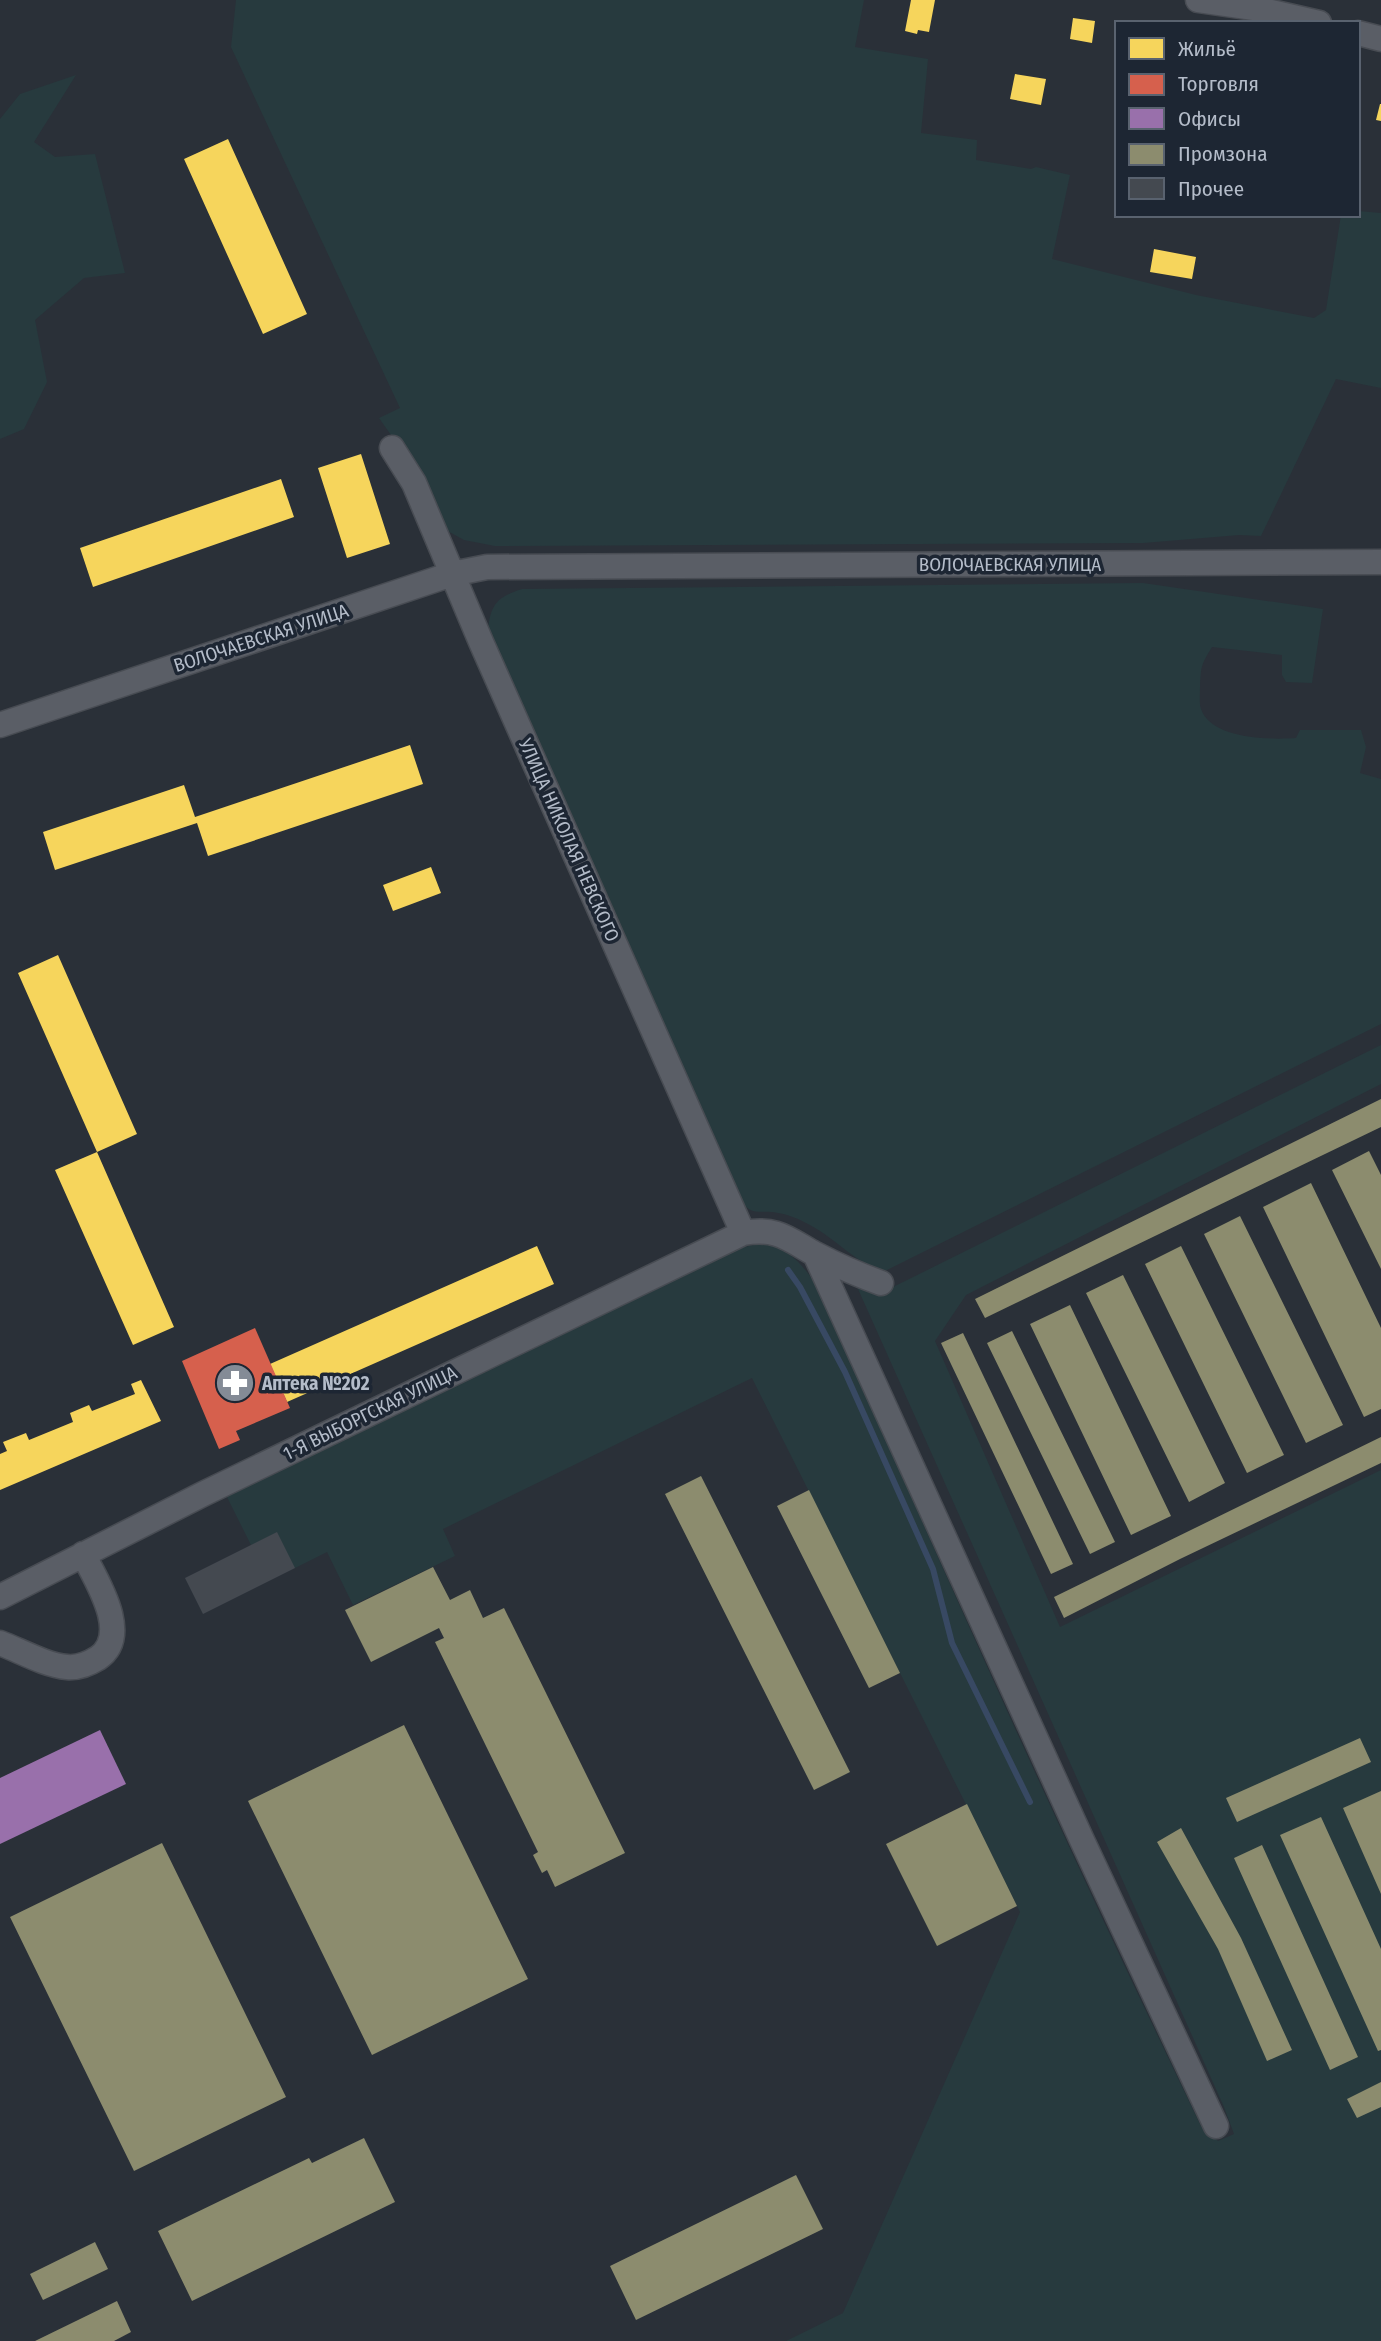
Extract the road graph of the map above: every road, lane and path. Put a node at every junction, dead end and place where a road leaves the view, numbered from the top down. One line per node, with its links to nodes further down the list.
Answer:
1 (1198, 0): 2 (street)
2 (1310, 21)
3 (1360, 34): 4 (street)
4 (1381, 39)
5 (392, 448): 7 (street, УЛИЦА НИКОЛАЯ НЕВСКОГО)
6 (1381, 562): 7 (street, ВОЛОЧАЕВСКАЯ УЛИЦА)
7 (452, 574): 8 (street, ВОЛОЧАЕВСКАЯ УЛИЦА); 9 (street, УЛИЦА НИКОЛАЯ НЕВСКОГО)
8 (0, 725)
9 (743, 1233): 10 (street); 12 (street, 1-Я ВЫБОРГСКАЯ УЛИЦА)
10 (815, 1254): 11 (street); 15 (street)
11 (881, 1283)
12 (83, 1554): 13 (street, 1-Я ВЫБОРГСКАЯ УЛИЦА); 14 (street)
13 (0, 1597)
14 (0, 1643)
15 (1216, 2126)

